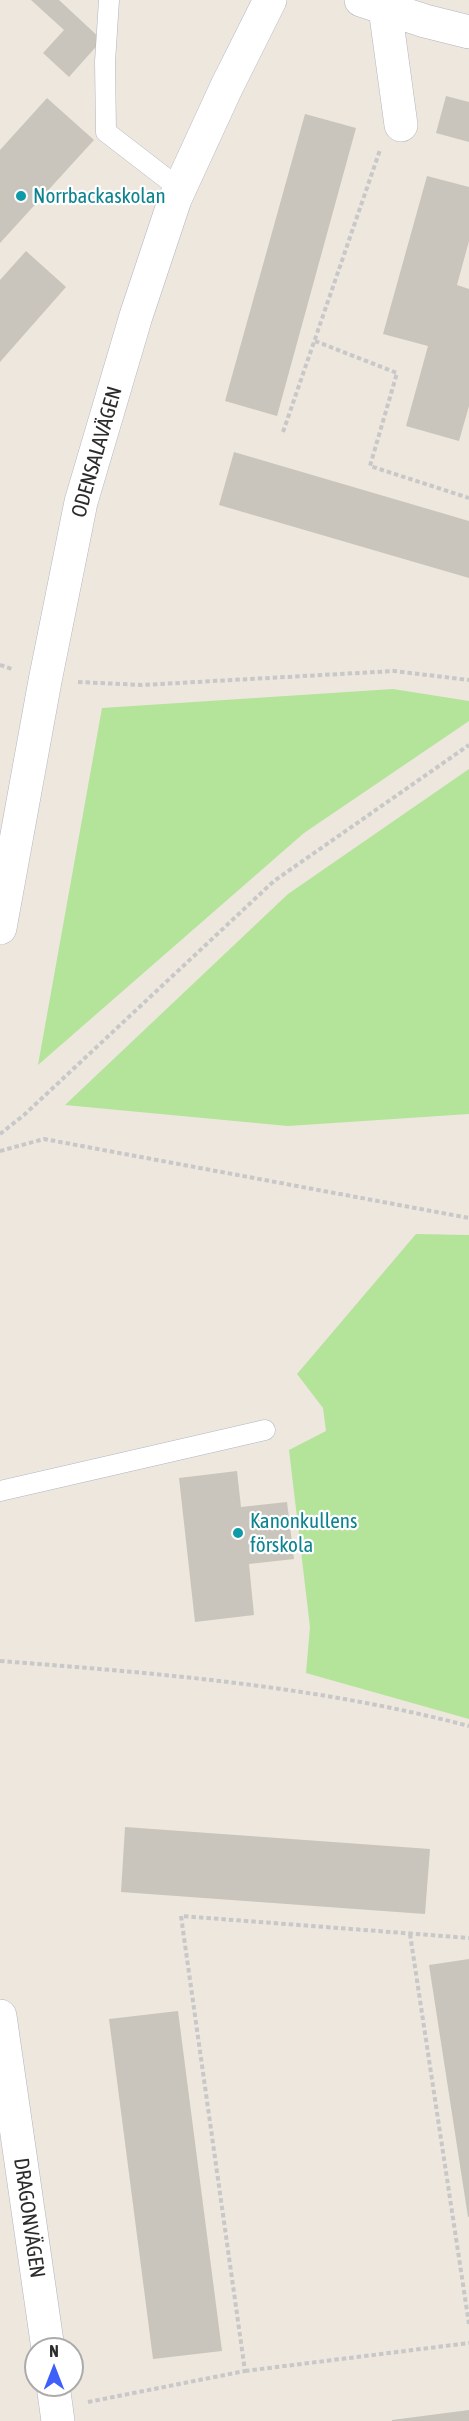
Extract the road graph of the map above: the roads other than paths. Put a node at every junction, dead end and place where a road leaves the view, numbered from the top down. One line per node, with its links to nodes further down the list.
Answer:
1 (109, 0): 6 (lane)
2 (270, 0): 6 (street, ODENSALAVÄGEN)
3 (373, 4): 4 (street); 5 (street)
4 (469, 32)
5 (400, 112)
6 (180, 189): 7 (street, ODENSALAVÄGEN)
7 (8, 840): 8 (street, ODENSALAVÄGEN)
8 (0, 928)
9 (264, 1430): 10 (lane)
10 (0, 1491)
11 (0, 2016): 12 (street, DRAGONVÄGEN)
12 (46, 2337)

